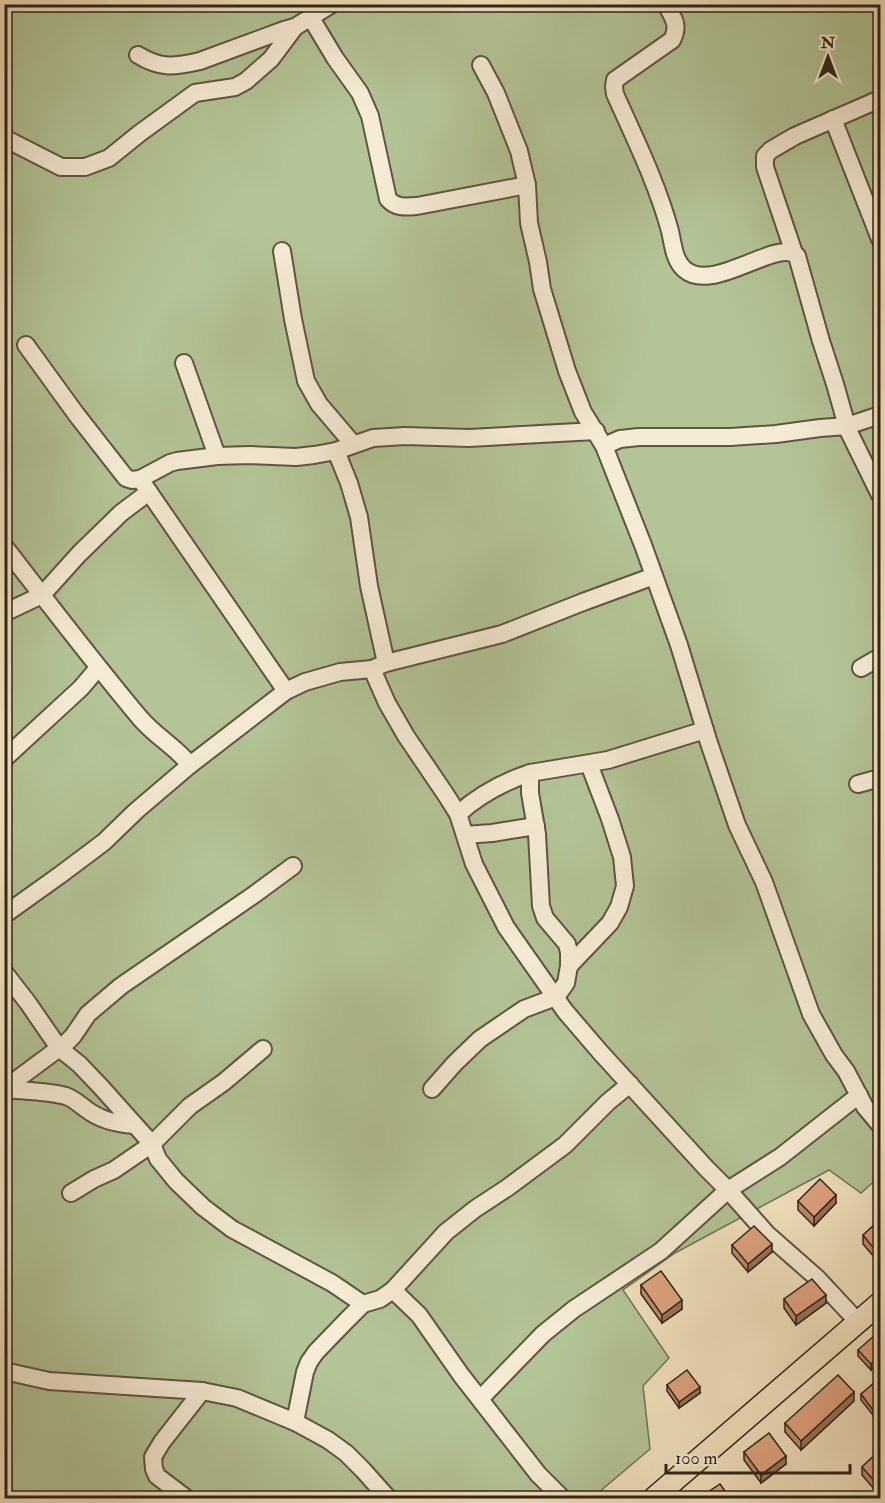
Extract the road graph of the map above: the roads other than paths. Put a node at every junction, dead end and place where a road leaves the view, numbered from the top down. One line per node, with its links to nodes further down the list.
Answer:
1 (332, 4): 3 (street)
2 (666, 4): 15 (street)
3 (311, 18): 4 (street); 12 (street)
4 (295, 27): 6 (street); 8 (street)
5 (138, 55): 6 (street)
6 (200, 62): 8 (street)
7 (481, 64): 12 (street)
8 (195, 93): 11 (street)
9 (880, 99): 10 (street)
10 (833, 119): 13 (street); 15 (street)
11 (4, 138)
12 (527, 185): 20 (street)
13 (880, 239)
14 (282, 251): 21 (street)
15 (794, 253): 19 (street)
16 (26, 345): 24 (street)
17 (184, 363): 23 (street)
18 (880, 415): 19 (street)
19 (847, 426): 20 (street); 25 (street)
20 (600, 439): 21 (street); 27 (street)
21 (353, 444): 22 (street)
22 (336, 451): 23 (street); 31 (street)
23 (217, 456): 24 (street)
24 (145, 486): 28 (street); 34 (street)
25 (880, 495)
26 (4, 546): 28 (street)
27 (654, 576): 31 (street); 35 (street)
28 (42, 595): 29 (street); 32 (street)
29 (4, 613)
30 (880, 657): 33 (street)
31 (379, 666): 34 (street); 42 (street)
32 (98, 668): 36 (street); 38 (street)
33 (861, 668)
34 (286, 691): 38 (street)
35 (705, 730): 37 (street); 55 (street)
36 (4, 759)
37 (589, 764): 39 (street); 47 (street)
38 (190, 765): 46 (street)
39 (530, 773): 42 (street); 43 (street)
40 (880, 778): 41 (street)
41 (858, 784)
42 (458, 814): 44 (street)
43 (536, 826): 44 (street); 47 (street)
44 (465, 835): 49 (street)
45 (293, 866): 50 (street)
46 (4, 915)
47 (569, 966): 49 (street)
48 (4, 972): 50 (street)
49 (556, 997): 52 (street); 54 (street)
50 (59, 1048): 53 (street); 56 (street)
51 (263, 1049): 58 (street)
52 (630, 1084): 59 (street); 61 (street)
53 (5, 1089): 56 (street)
54 (432, 1089)
55 (859, 1095): 57 (street); 59 (street)
56 (134, 1125): 58 (street)
57 (880, 1125)
58 (152, 1144): 60 (street); 63 (street)
59 (728, 1190): 64 (street); 67 (street)
60 (71, 1193)
61 (393, 1290): 63 (street); 67 (street)
62 (880, 1303): 64 (main road)
63 (363, 1304): 68 (street)
64 (858, 1322): 72 (main road)
65 (4, 1371): 66 (street)
66 (202, 1391): 68 (street); 69 (street)
67 (480, 1399): 71 (street)
68 (295, 1422): 70 (street)
69 (186, 1498)
70 (388, 1498)
71 (562, 1498)
72 (654, 1498)

